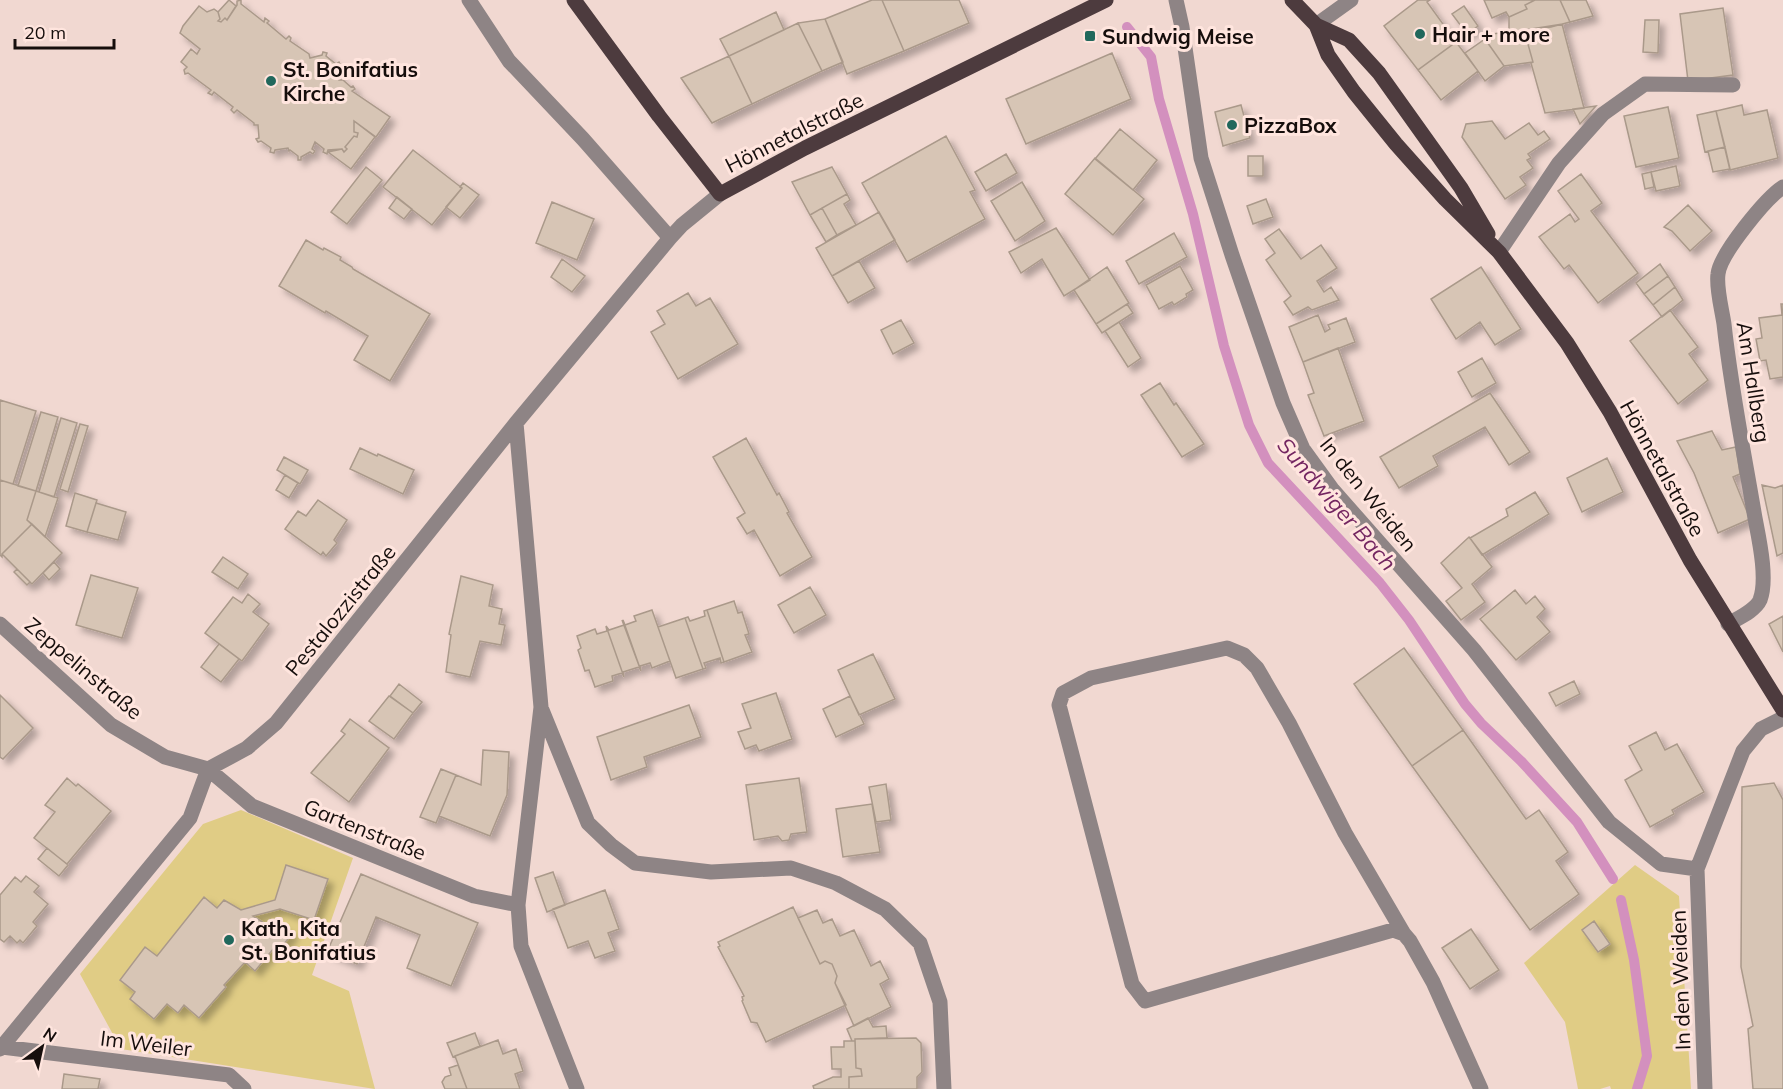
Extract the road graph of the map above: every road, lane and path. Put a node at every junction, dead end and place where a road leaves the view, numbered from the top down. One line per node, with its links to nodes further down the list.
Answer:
1 (469, 0): 11 (street)
2 (574, 0): 10 (main road, Hönnetalstraße)
3 (1106, 0): 10 (main road, Hönnetalstraße)
4 (1176, 0): 20 (street, In den Weiden)
5 (1292, 0): 7 (main road, Hönnetalstraße)
6 (1351, 0): 7 (street)
7 (1316, 24): 12 (main road, Hönnetalstraße); 12 (main road, Hönnetalstraße)
8 (1733, 85): 12 (street)
9 (1783, 187): 15 (street, Am Hallberg)
10 (720, 194): 11 (street, Pestalozzistraße)
11 (670, 238): 13 (street, Pestalozzistraße)
12 (1499, 252): 15 (main road, Hönnetalstraße)
13 (516, 423): 16 (street); 19 (street, Pestalozzistraße)
14 (0, 624): 19 (street, Zeppelinstraße)
15 (1728, 624): 17 (main road, Hönnetalstraße)
16 (541, 707): 21 (street); 26 (street)
17 (1783, 710)
18 (1783, 717): 20 (street, In den Weiden)
19 (207, 769): 21 (street, Gartenstraße); 23 (street)
20 (1697, 869): 28 (street, In den Weiden)
21 (518, 905): 25 (street)
22 (1404, 933): 22 (street); 27 (street)
23 (1, 1048): 24 (street, Im Weiler)
24 (244, 1089)
25 (577, 1089)
26 (944, 1089)
27 (1481, 1089)
28 (1705, 1089)

